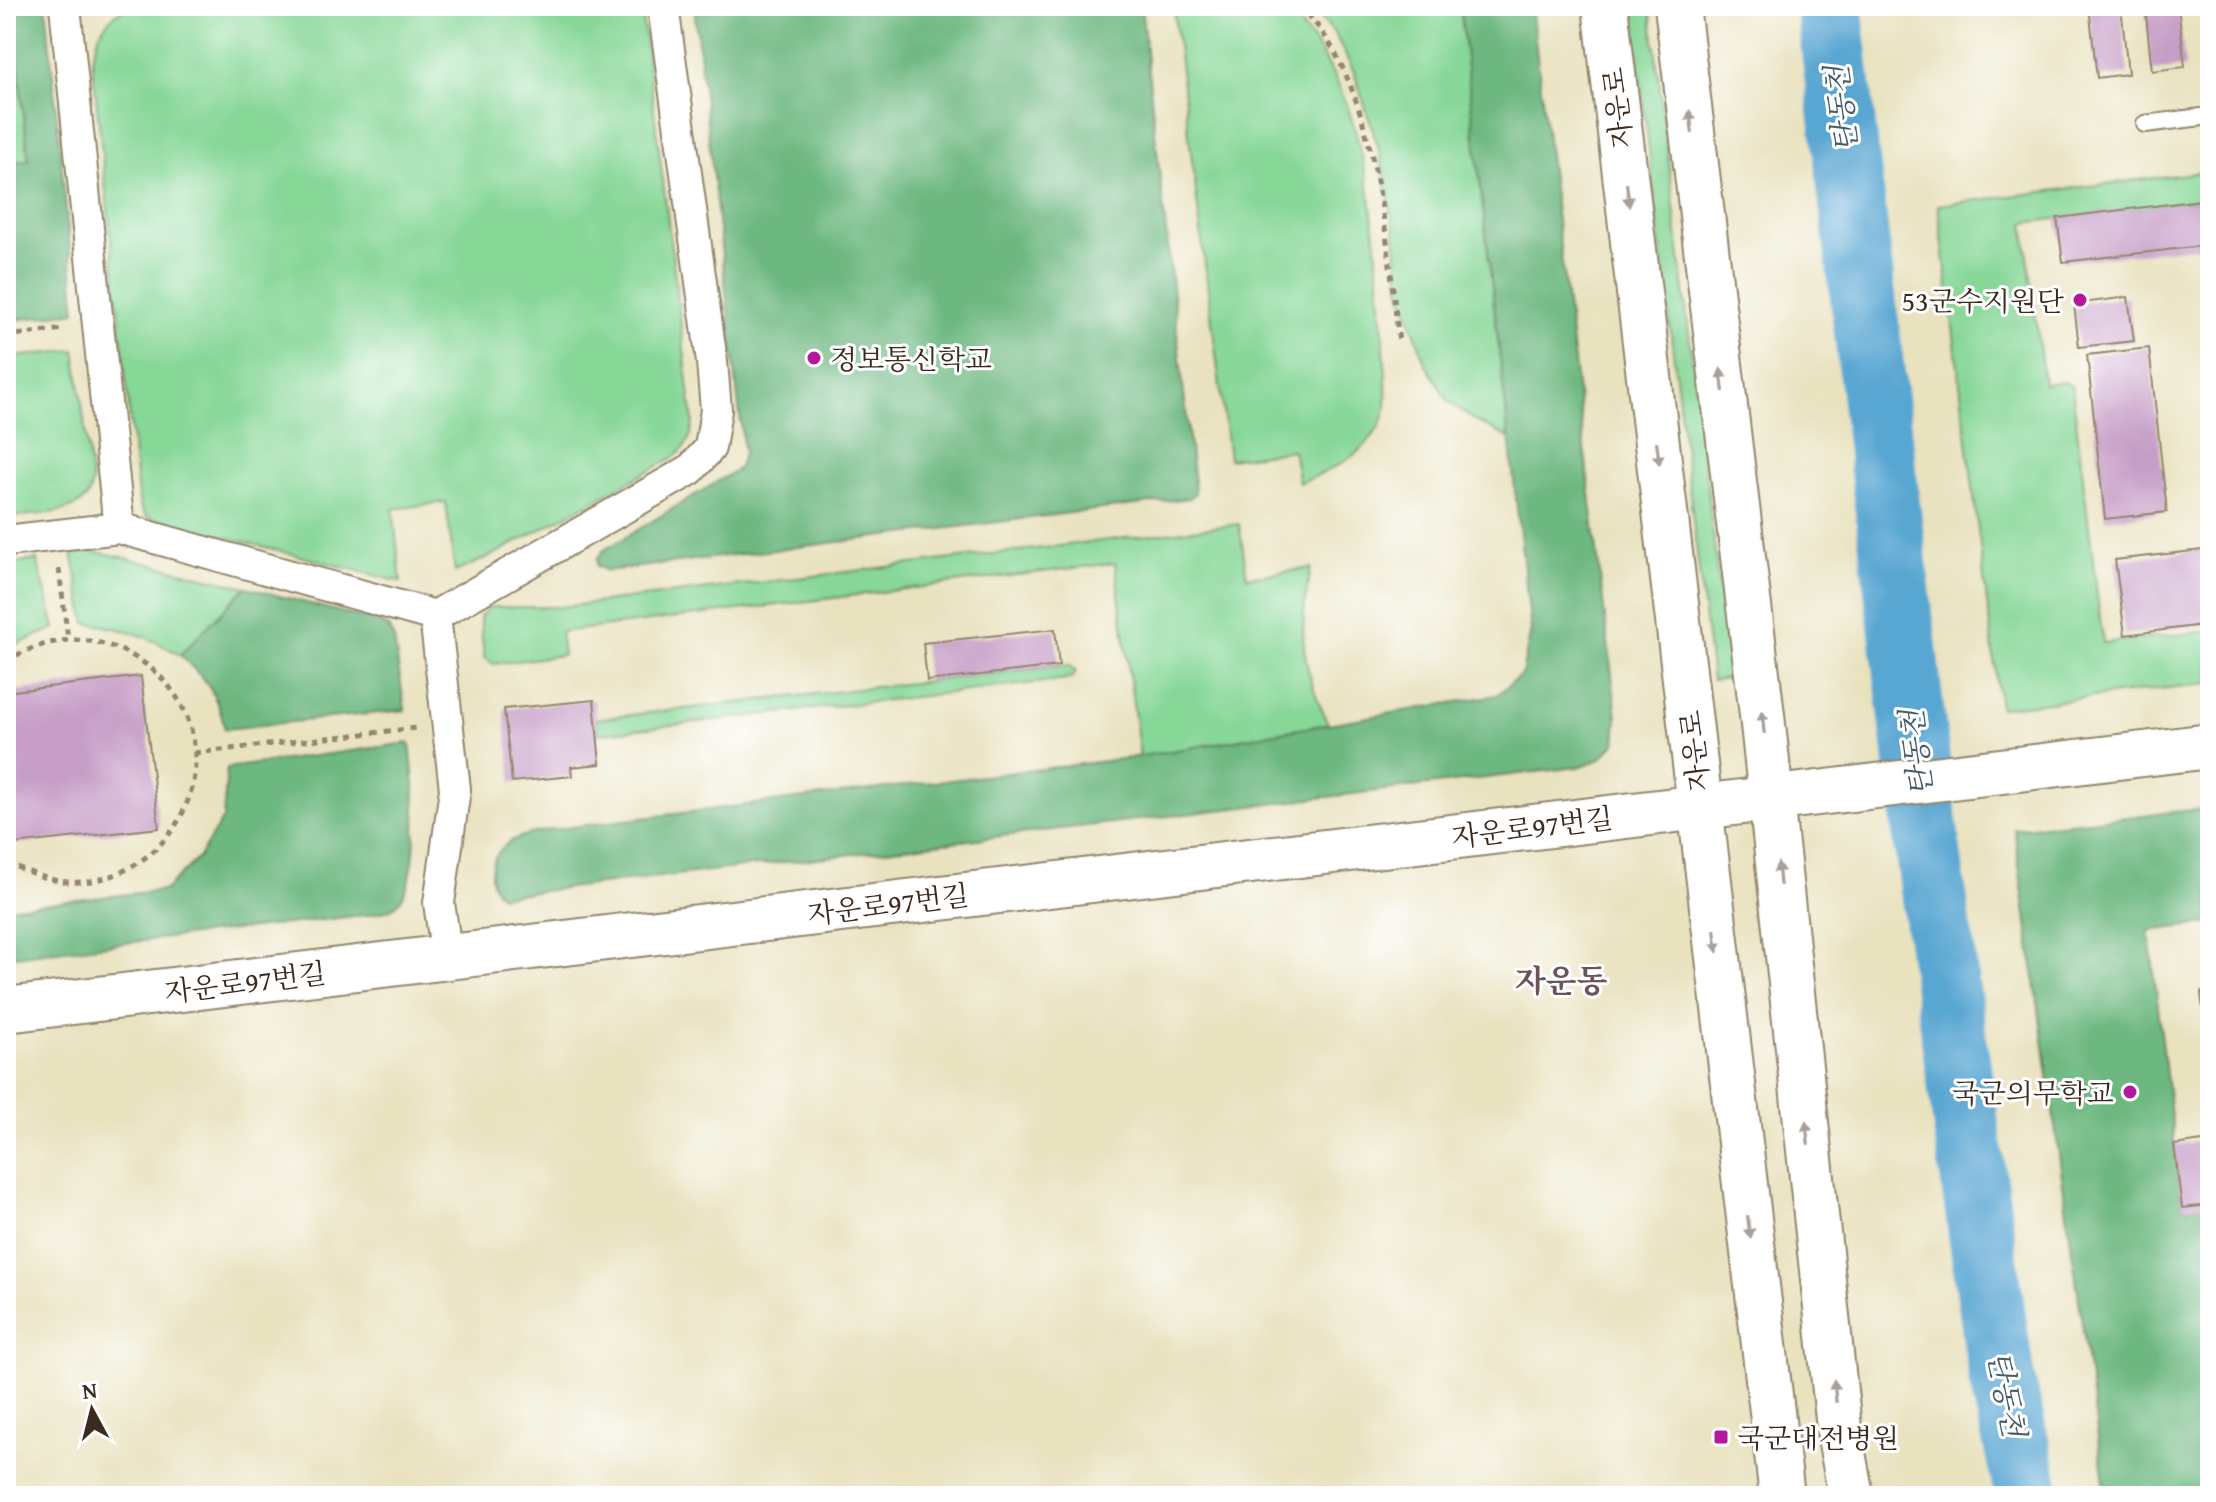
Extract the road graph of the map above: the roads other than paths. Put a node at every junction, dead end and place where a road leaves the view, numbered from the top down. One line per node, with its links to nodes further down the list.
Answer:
1 (65, 6): 7 (street)
2 (663, 6): 9 (street)
3 (1605, 6): 12 (street, 자운로, one-way to 12)
4 (1677, 6): 11 (street, one-way to 4)
5 (2210, 116): 6 (lane)
6 (2145, 124)
7 (119, 528): 8 (street); 9 (street)
8 (6, 541)
9 (435, 616): 13 (street)
10 (2210, 746): 11 (street, 자운로97번길)
11 (1771, 799): 12 (street, 자운로97번길); 16 (street, one-way to 11)
12 (1701, 807): 13 (street, 자운로97번길); 15 (street, 자운로, one-way to 15)
13 (447, 957): 14 (street, 자운로97번길)
14 (6, 1010)
15 (1782, 1496)
16 (1851, 1496)

